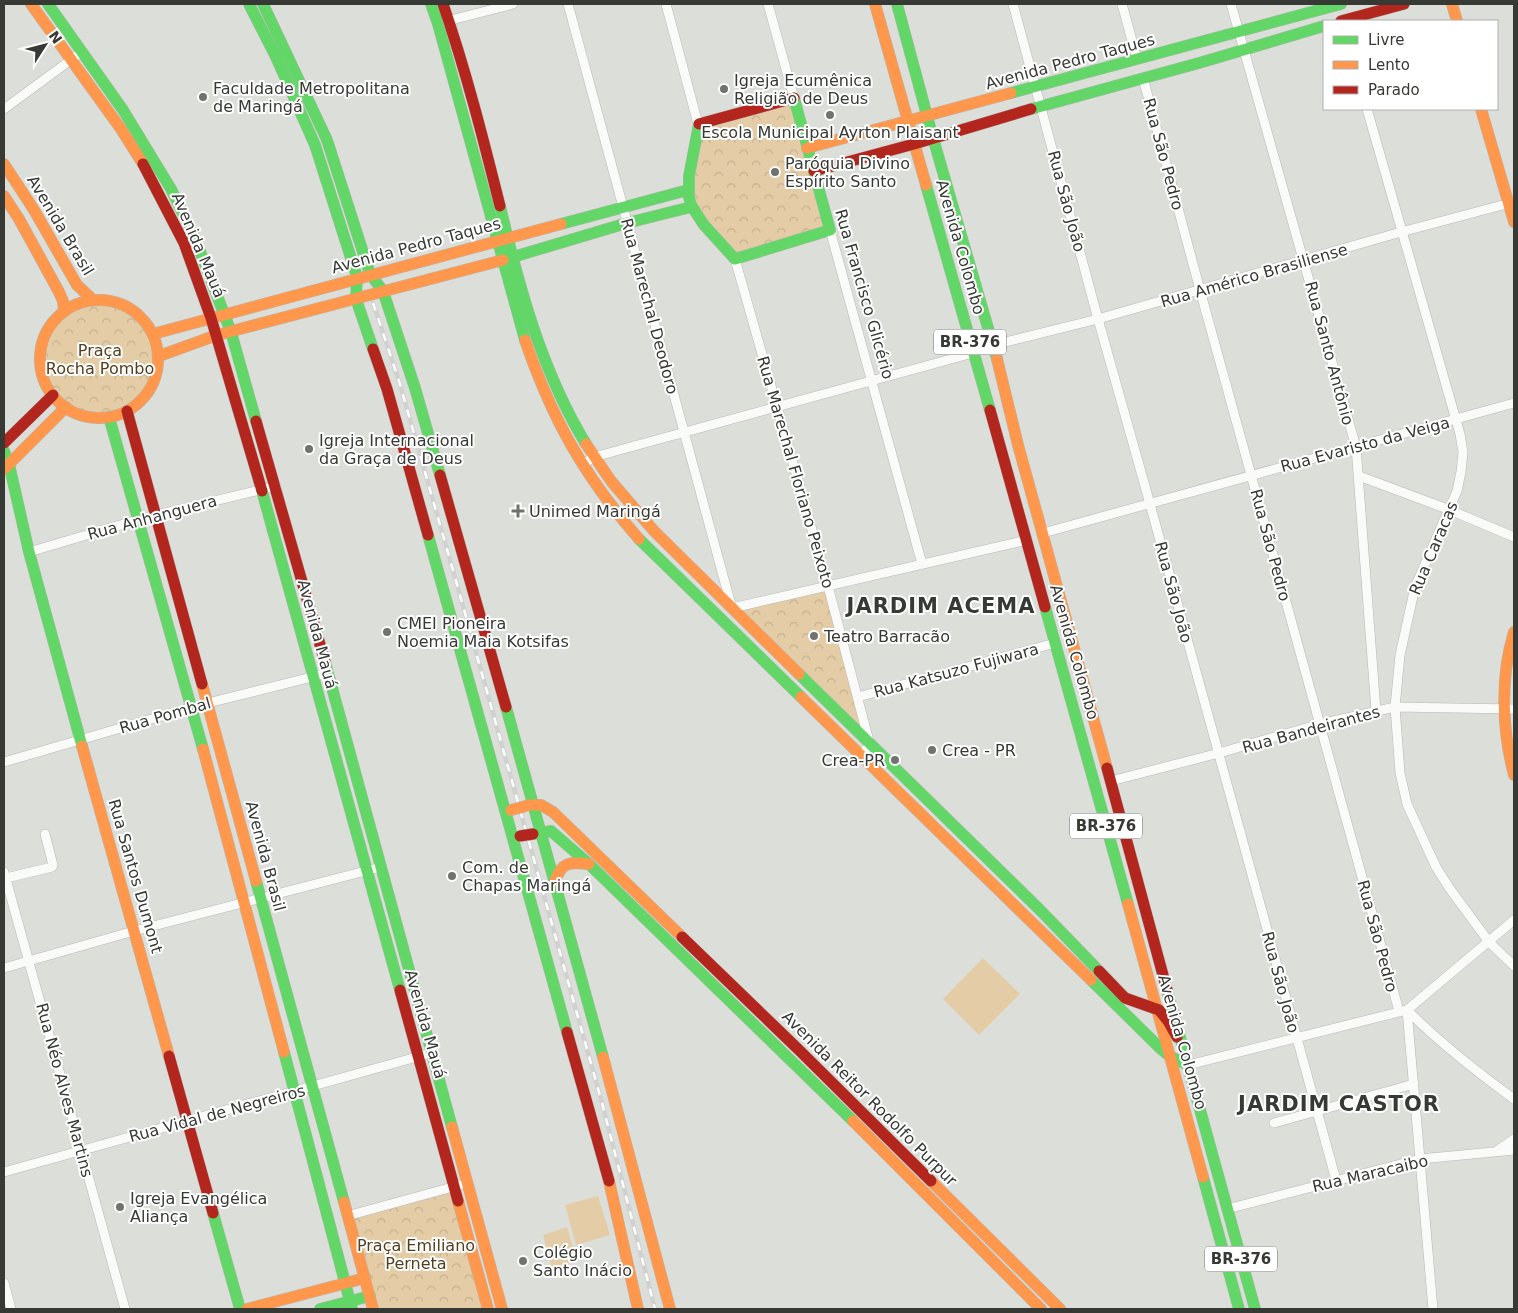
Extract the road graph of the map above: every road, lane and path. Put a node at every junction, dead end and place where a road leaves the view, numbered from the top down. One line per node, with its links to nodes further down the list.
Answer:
1 (31, 4): 29 (main road, Avenida Mauá)
2 (48, 4): 28 (main road, Avenida Mauá)
3 (249, 4): 46 (main road)
4 (264, 4): 44 (main road)
5 (430, 4): 24 (main road)
6 (443, 4): 20 (main road)
7 (513, 4): 20 (street)
8 (568, 4): 54 (street, Rua Marechal Deodoro)
9 (666, 4): 40 (street)
10 (768, 4): 33 (street, Rua Francisco Glicério)
11 (875, 4): 39 (main road, Avenida Colombo / BR-376)
12 (897, 4): 38 (main road, Avenida Colombo / BR-376)
13 (1013, 4): 32 (street, Rua São João)
14 (1122, 4): 30 (street)
15 (1231, 4): 26 (street, Rua Santo Antônio)
16 (1340, 4): 19 (main road, Avenida Pedro Taques); 21 (street)
17 (1404, 4): 22 (main road)
18 (1452, 4): 23 (main road)
19 (1324, 6): 26 (main road, Avenida Pedro Taques)
20 (449, 20): 24 (street); 50 (main road)
21 (1342, 20)
22 (1346, 20)
23 (1457, 20)
24 (438, 24): 50 (main road)
25 (1323, 26): 27 (main road)
26 (1238, 31): 27 (street, Rua Santo Antônio); 30 (main road, Avenida Pedro Taques)
27 (1243, 50): 31 (main road); 63 (street, Rua Santo Antônio)
28 (82, 52): 29 (street); 41 (main road, Avenida Mauá)
29 (71, 59): 35 (street); 42 (main road, Avenida Mauá)
30 (1137, 59): 32 (main road, Avenida Pedro Taques)
31 (1143, 78): 34 (main road); 66 (street, Rua São Pedro)
32 (1036, 87): 34 (street, Rua São João); 38 (main road, Avenida Pedro Taques)
33 (794, 98): 40 (main road); 47 (main road, Rua Francisco Glicério)
34 (1041, 106): 43 (main road); 73 (street, Rua São João)
35 (4, 109)
36 (1367, 110): 59 (street, Rua Caracas)
37 (1481, 110): 53 (main road)
38 (928, 115): 39 (main road, Avenida Pedro Taques); 43 (main road, Avenida Colombo / BR-376)
39 (908, 121): 45 (main road, Avenida Colombo / BR-376); 47 (main road, Avenida Pedro Taques)
40 (698, 124): 51 (main road)
41 (133, 126): 42 (main road); 71 (main road, Avenida Mauá)
42 (123, 133): 72 (main road, Avenida Mauá)
43 (933, 138): 45 (main road); 78 (main road, Avenida Colombo / BR-376)
44 (327, 140): 46 (main road); 64 (main road)
45 (914, 144): 49 (main road); 79 (main road, Avenida Colombo / BR-376)
46 (315, 145): 65 (main road)
47 (807, 148): 49 (main road, Rua Francisco Glicério)
48 (4, 164): 69 (main road, Avenida Brasil)
49 (814, 171): 58 (main road, Rua Francisco Glicério)
50 (485, 174): 60 (main road)
51 (688, 190): 54 (main road, Avenida Pedro Taques); 55 (main road)
52 (4, 196): 70 (main road, Avenida Brasil)
53 (1512, 203): 56 (main road); 59 (street, Rua Américo Brasiliense)
54 (623, 206): 57 (street, Rua Marechal Deodoro); 60 (main road, Avenida Pedro Taques)
55 (692, 207): 57 (main road); 62 (main road)
56 (1514, 222)
57 (627, 223): 61 (main road); 90 (street, Rua Marechal Deodoro)
58 (830, 230): 62 (main road); 81 (street, Rua Francisco Glicério)
59 (1401, 232): 63 (street, Rua Américo Brasiliense); 88 (street, Rua Caracas)
60 (502, 238): 61 (main road); 64 (main road, Avenida Pedro Taques)
61 (507, 259): 67 (main road); 75 (main road)
62 (735, 259): 85 (street, Rua Marechal Floriano Peixoto)
63 (1304, 261): 66 (street, Rua Américo Brasiliense); 95 (street, Rua Santo Antônio)
64 (370, 274): 65 (main road, Avenida Pedro Taques); 67 (main road)
65 (357, 277): 68 (main road); 71 (main road, Avenida Pedro Taques)
66 (1200, 290): 73 (street, Rua Américo Brasiliense); 100 (street, Rua São Pedro)
67 (383, 292): 68 (main road); 136 (main road)
68 (356, 299): 74 (main road); 137 (main road)
69 (93, 300): 70 (main road); 76 (main road)
70 (64, 312): 82 (main road)
71 (225, 314): 72 (main road, Avenida Pedro Taques); 74 (main road, Avenida Mauá)
72 (211, 318): 76 (main road, Avenida Pedro Taques); 77 (main road, Avenida Mauá)
73 (1098, 318): 78 (street, Rua Américo Brasiliense); 104 (street, Rua São João)
74 (231, 332): 77 (main road); 102 (main road, Avenida Mauá)
75 (529, 333): 97 (main road); 98 (main road)
76 (153, 334): 80 (main road)
77 (217, 335): 80 (main road); 103 (main road, Avenida Mauá)
78 (993, 346): 89 (main road, Avenida Colombo / BR-376)
79 (974, 353): 81 (street); 91 (main road, Avenida Colombo / BR-376)
80 (159, 356): 86 (main road)
81 (872, 381): 85 (street); 112 (street, Rua Francisco Glicério)
82 (53, 395): 84 (main road); 92 (main road)
83 (1514, 403): 88 (street, Rua Evaristo da Veiga)
84 (66, 407): 87 (main road); 99 (main road)
85 (777, 407): 90 (street); 113 (street, Rua Marechal Floriano Peixoto)
86 (127, 411): 87 (main road); 106 (main road, Avenida Brasil)
87 (109, 417): 107 (main road, Avenida Brasil)
88 (1456, 420): 95 (street, Rua Evaristo da Veiga); 105 (street, Rua Caracas)
89 (1014, 431): 91 (main road); 93 (main road, Avenida Colombo / BR-376)
90 (684, 432): 97 (street); 114 (street, Rua Marechal Deodoro)
91 (997, 432): 94 (main road, Avenida Colombo / BR-376)
92 (4, 442)
93 (1018, 445): 94 (main road); 108 (main road, Avenida Colombo / BR-376)
94 (1000, 446): 110 (main road, Avenida Colombo / BR-376)
95 (1356, 447): 100 (street, Rua Evaristo da Veiga); 101 (street, Rua Santo Antônio)
96 (4, 451): 99 (main road, Rua Santos Dumont)
97 (594, 457): 98 (street); 114 (main road)
98 (582, 465): 115 (main road)
99 (6, 467): 111 (main road, Rua Santos Dumont)
100 (1252, 476): 104 (street, Rua Evaristo da Veiga); 128 (street, Rua São Pedro)
101 (1359, 476): 105 (street); 127 (street, Rua Santo Antônio)
102 (276, 486): 103 (street, Rua Anhanguera); 119 (main road, Avenida Mauá)
103 (261, 489): 106 (street, Rua Anhanguera); 120 (main road, Avenida Mauá)
104 (1150, 504): 108 (street, Rua Evaristo da Veiga); 131 (street, Rua São João)
105 (1450, 510): 109 (street); 125 (street, Rua Caracas)
106 (155, 515): 107 (street, Rua Anhanguera); 123 (main road, Avenida Brasil)
107 (139, 520): 111 (street, Rua Anhanguera); 124 (main road, Avenida Brasil)
108 (1043, 533): 121 (main road, Avenida Colombo / BR-376)
109 (1514, 536)
110 (1027, 540): 112 (street); 117 (main road, Avenida Colombo / BR-376)
111 (29, 552): 129 (main road, Rua Santos Dumont)
112 (922, 564): 113 (street)
113 (828, 586): 114 (street); 122 (street, Rua Marechal Floriano Peixoto)
114 (732, 608): 115 (street); 130 (main road)
115 (721, 619): 132 (main road)
116 (1514, 632): 126 (main road)
117 (1055, 643): 118 (main road, Avenida Colombo / BR-376); 122 (street, Rua Katsuzo Fujiwara)
118 (1061, 668): 121 (main road); 149 (main road, Avenida Colombo / BR-376)
119 (328, 673): 120 (street, Rua Pombal); 142 (main road, Avenida Mauá)
120 (312, 676): 123 (street, Rua Pombal); 143 (main road, Avenida Mauá)
121 (1082, 676): 135 (main road, Avenida Colombo / BR-376)
122 (858, 697): 130 (street, Rua Marechal Floriano Peixoto)
123 (208, 703): 124 (street, Rua Pombal); 146 (main road, Avenida Brasil)
124 (192, 707): 129 (street, Rua Pombal); 147 (main road, Avenida Brasil)
125 (1395, 707): 126 (street, Rua Bandeirantes); 127 (street, Rua Bandeirantes); 156 (street, Rua Caracas)
126 (1509, 709): 134 (main road)
127 (1376, 711): 128 (street, Rua Bandeirantes)
128 (1320, 724): 131 (street, Rua Bandeirantes); 161 (street, Rua São Pedro)
129 (80, 740): 133 (street, Rua Pombal); 155 (main road, Rua Santos Dumont)
130 (870, 745): 132 (street); 148 (main road)
131 (1219, 753): 135 (street, Rua Bandeirantes); 164 (street, Rua São João)
132 (861, 755): 151 (main road)
133 (4, 762)
134 (1514, 775)
135 (1111, 781): 154 (main road, Avenida Colombo / BR-376)
136 (530, 805): 137 (main road, bridge); 138 (main road); 150 (main road, Avenida Reitor Rodolfo Purpur)
137 (509, 812): 140 (main road)
138 (537, 833): 140 (main road, bridge); 141 (main road, Avenida Reitor Rodolfo Purpur); 145 (main road)
139 (45, 834): 144 (street)
140 (516, 834): 209 (main road)
141 (589, 864): 145 (main road); 153 (main road, Avenida Reitor Rodolfo Purpur)
142 (381, 867): 143 (street); 165 (main road, Avenida Mauá)
143 (366, 870): 146 (street); 166 (main road, Avenida Mauá)
144 (5, 875): 157 (street, Rua Néo Alves Martins)
145 (555, 881): 210 (main road)
146 (260, 898): 147 (street); 170 (main road, Avenida Brasil)
147 (244, 901): 155 (street); 171 (main road, Avenida Brasil)
148 (1032, 902): 151 (main road); 160 (main road)
149 (1128, 906): 154 (main road); 160 (main road, Avenida Colombo / BR-376)
150 (655, 912): 153 (main road); 172 (main road, Avenida Reitor Rodolfo Purpur)
151 (1022, 912): 167 (main road)
152 (1514, 920): 156 (street)
153 (646, 921): 174 (main road, Avenida Reitor Rodolfo Purpur)
154 (1149, 925): 168 (main road, Avenida Colombo / BR-376)
155 (134, 931): 157 (street); 176 (main road, Rua Santos Dumont)
156 (1489, 942): 158 (street, Rua Caracas); 161 (street)
157 (29, 962): 159 (street); 180 (street, Rua Néo Alves Martins)
158 (1514, 966)
159 (4, 968)
160 (1156, 1008): 167 (main road, Avenida Colombo / BR-376); 168 (main road)
161 (1403, 1011): 162 (street); 163 (street, Rua São Pedro); 164 (street)
162 (1425, 1028): 163 (street); 173 (street)
163 (1409, 1032): 169 (street, Rua São Pedro)
164 (1297, 1039): 168 (street); 175 (street, Rua São João)
165 (431, 1053): 166 (street, Rua Vidal de Negreiros); 185 (main road, Avenida Mauá)
166 (418, 1056): 170 (street, Rua Vidal de Negreiros); 186 (main road, Avenida Mauá)
167 (1171, 1057): 168 (main road); 198 (main road, Avenida Colombo / BR-376)
168 (1188, 1064): 187 (main road, Avenida Colombo / BR-376)
169 (1414, 1084): 175 (street); 182 (street, Rua São Pedro)
170 (312, 1087): 171 (street, Rua Vidal de Negreiros); 188 (main road, Avenida Brasil)
171 (293, 1093): 176 (street, Rua Vidal de Negreiros); 195 (main road, Avenida Brasil)
172 (844, 1095): 174 (main road); 189 (main road, Avenida Reitor Rodolfo Purpur)
173 (1514, 1099)
174 (835, 1104): 190 (main road, Avenida Reitor Rodolfo Purpur)
175 (1317, 1110): 177 (street); 184 (street, Rua São João)
176 (188, 1120): 180 (street, Rua Vidal de Negreiros); 203 (main road, Rua Santos Dumont)
177 (1274, 1123)
178 (1514, 1139): 181 (street)
179 (1514, 1150): 181 (street, Rua Maracaibo)
180 (82, 1151): 183 (street, Rua Vidal de Negreiros); 202 (street, Rua Néo Alves Martins)
181 (1496, 1151): 182 (street, Rua Maracaibo)
182 (1420, 1159): 184 (street, Rua Maracaibo); 213 (street, Rua São Pedro)
183 (4, 1172)
184 (1336, 1180): 187 (street, Rua Maracaibo)
185 (467, 1183): 186 (street); 208 (main road, Avenida Mauá)
186 (455, 1186): 188 (street); 207 (main road, Avenida Mauá)
187 (1227, 1209): 212 (main road, Avenida Colombo / BR-376)
188 (347, 1216): 192 (main road, Avenida Brasil)
189 (982, 1231): 190 (main road); 191 (main road, Avenida Reitor Rodolfo Purpur)
190 (973, 1241): 193 (main road, Avenida Reitor Rodolfo Purpur)
191 (1019, 1268): 193 (main road); 196 (main road, Avenida Reitor Rodolfo Purpur)
192 (365, 1278): 195 (main road); 197 (main road, Avenida Brasil)
193 (1010, 1278): 200 (main road, Avenida Reitor Rodolfo Purpur)
194 (4, 1283): 201 (street)
195 (345, 1284): 199 (main road, Avenida Brasil); 204 (main road)
196 (1045, 1295): 200 (main road); 211 (main road, Avenida Reitor Rodolfo Purpur)
197 (370, 1296): 199 (main road); 206 (main road, Avenida Brasil)
198 (1238, 1304): 212 (main road)
199 (351, 1305): 205 (main road)
200 (1038, 1307)
201 (11, 1309)
202 (125, 1309)
203 (240, 1309)
204 (247, 1309)
205 (320, 1309)
206 (373, 1309)
207 (488, 1309)
208 (502, 1309)
209 (638, 1309)
210 (670, 1309)
211 (1060, 1309)
212 (1254, 1309)
213 (1432, 1309)

